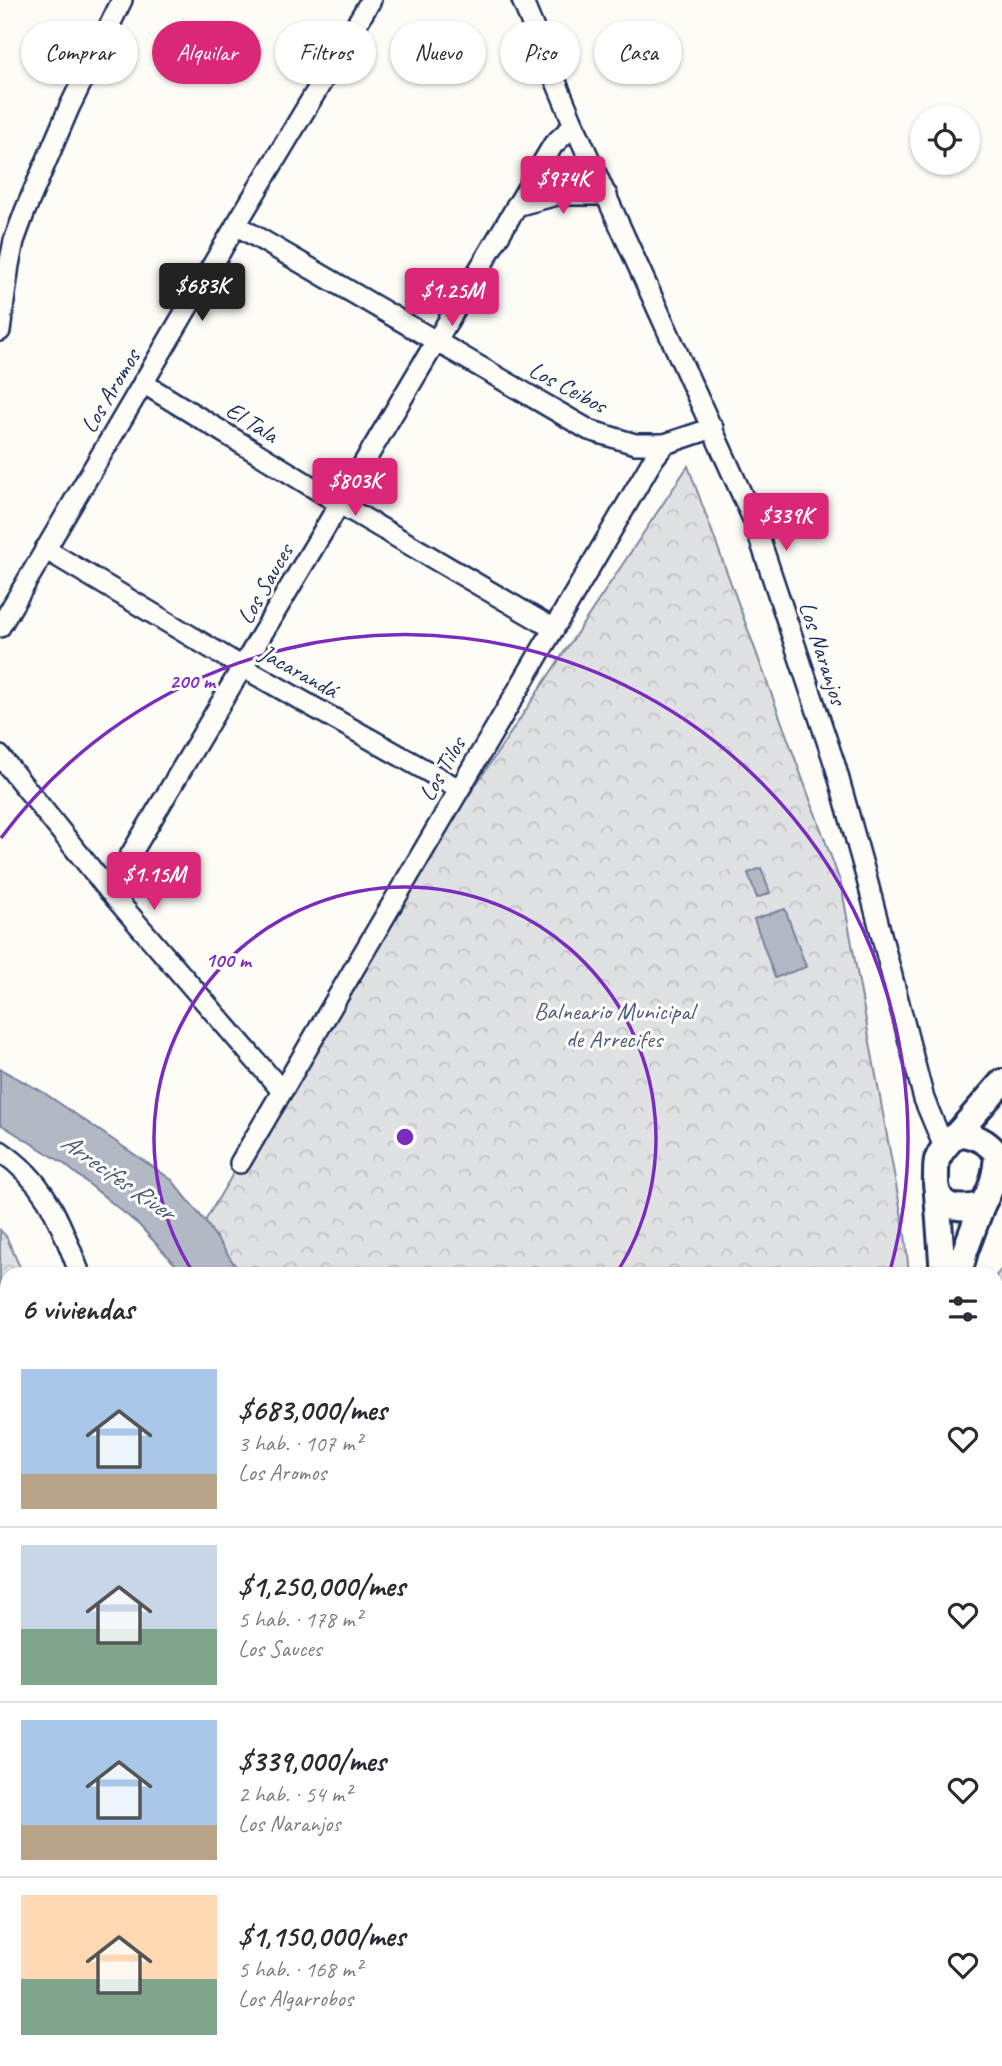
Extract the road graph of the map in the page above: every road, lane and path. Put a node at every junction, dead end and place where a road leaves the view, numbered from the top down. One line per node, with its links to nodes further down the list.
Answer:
1 (122, 0): 8 (street)
2 (371, 0): 7 (street, Los Aromos)
3 (522, 0): 4 (street, Los Naranjos)
4 (575, 125): 5 (street, Los Naranjos); 6 (street, Los Sauces)
5 (607, 195): 6 (street); 11 (street, Los Naranjos)
6 (516, 206): 9 (street, Los Sauces)
7 (236, 225): 9 (street, Los Ceibos); 10 (street, Los Aromos)
8 (0, 331)
9 (435, 341): 12 (street, Los Ceibos); 13 (street, Los Sauces)
10 (143, 383): 13 (street, El Tala); 14 (street, Los Aromos)
11 (713, 428): 12 (street); 24 (street, Los Naranjos)
12 (666, 444): 16 (street, Los Tilos)
13 (340, 504): 16 (street, El Tala); 17 (street, Los Sauces)
14 (45, 549): 15 (street, Los Aromos); 17 (street, Jacarandá)
15 (0, 627)
16 (554, 629): 19 (street, Los Tilos)
17 (244, 668): 19 (street, Jacarandá); 20 (street, Los Sauces)
18 (0, 756): 20 (street)
19 (459, 789): 22 (street, Los Tilos)
20 (109, 891): 22 (street)
21 (1002, 1082): 24 (main road)
22 (282, 1091): 27 (street, Los Tilos)
23 (1002, 1128): 26 (main road)
24 (951, 1140): 26 (main road); 28 (main road)
25 (0, 1151): 30 (street)
26 (998, 1154): 29 (main road)
27 (240, 1163)
28 (937, 1195): 29 (main road); 31 (main road)
29 (982, 1205): 32 (main road)
30 (77, 1267)
31 (942, 1267)
32 (961, 1267)

